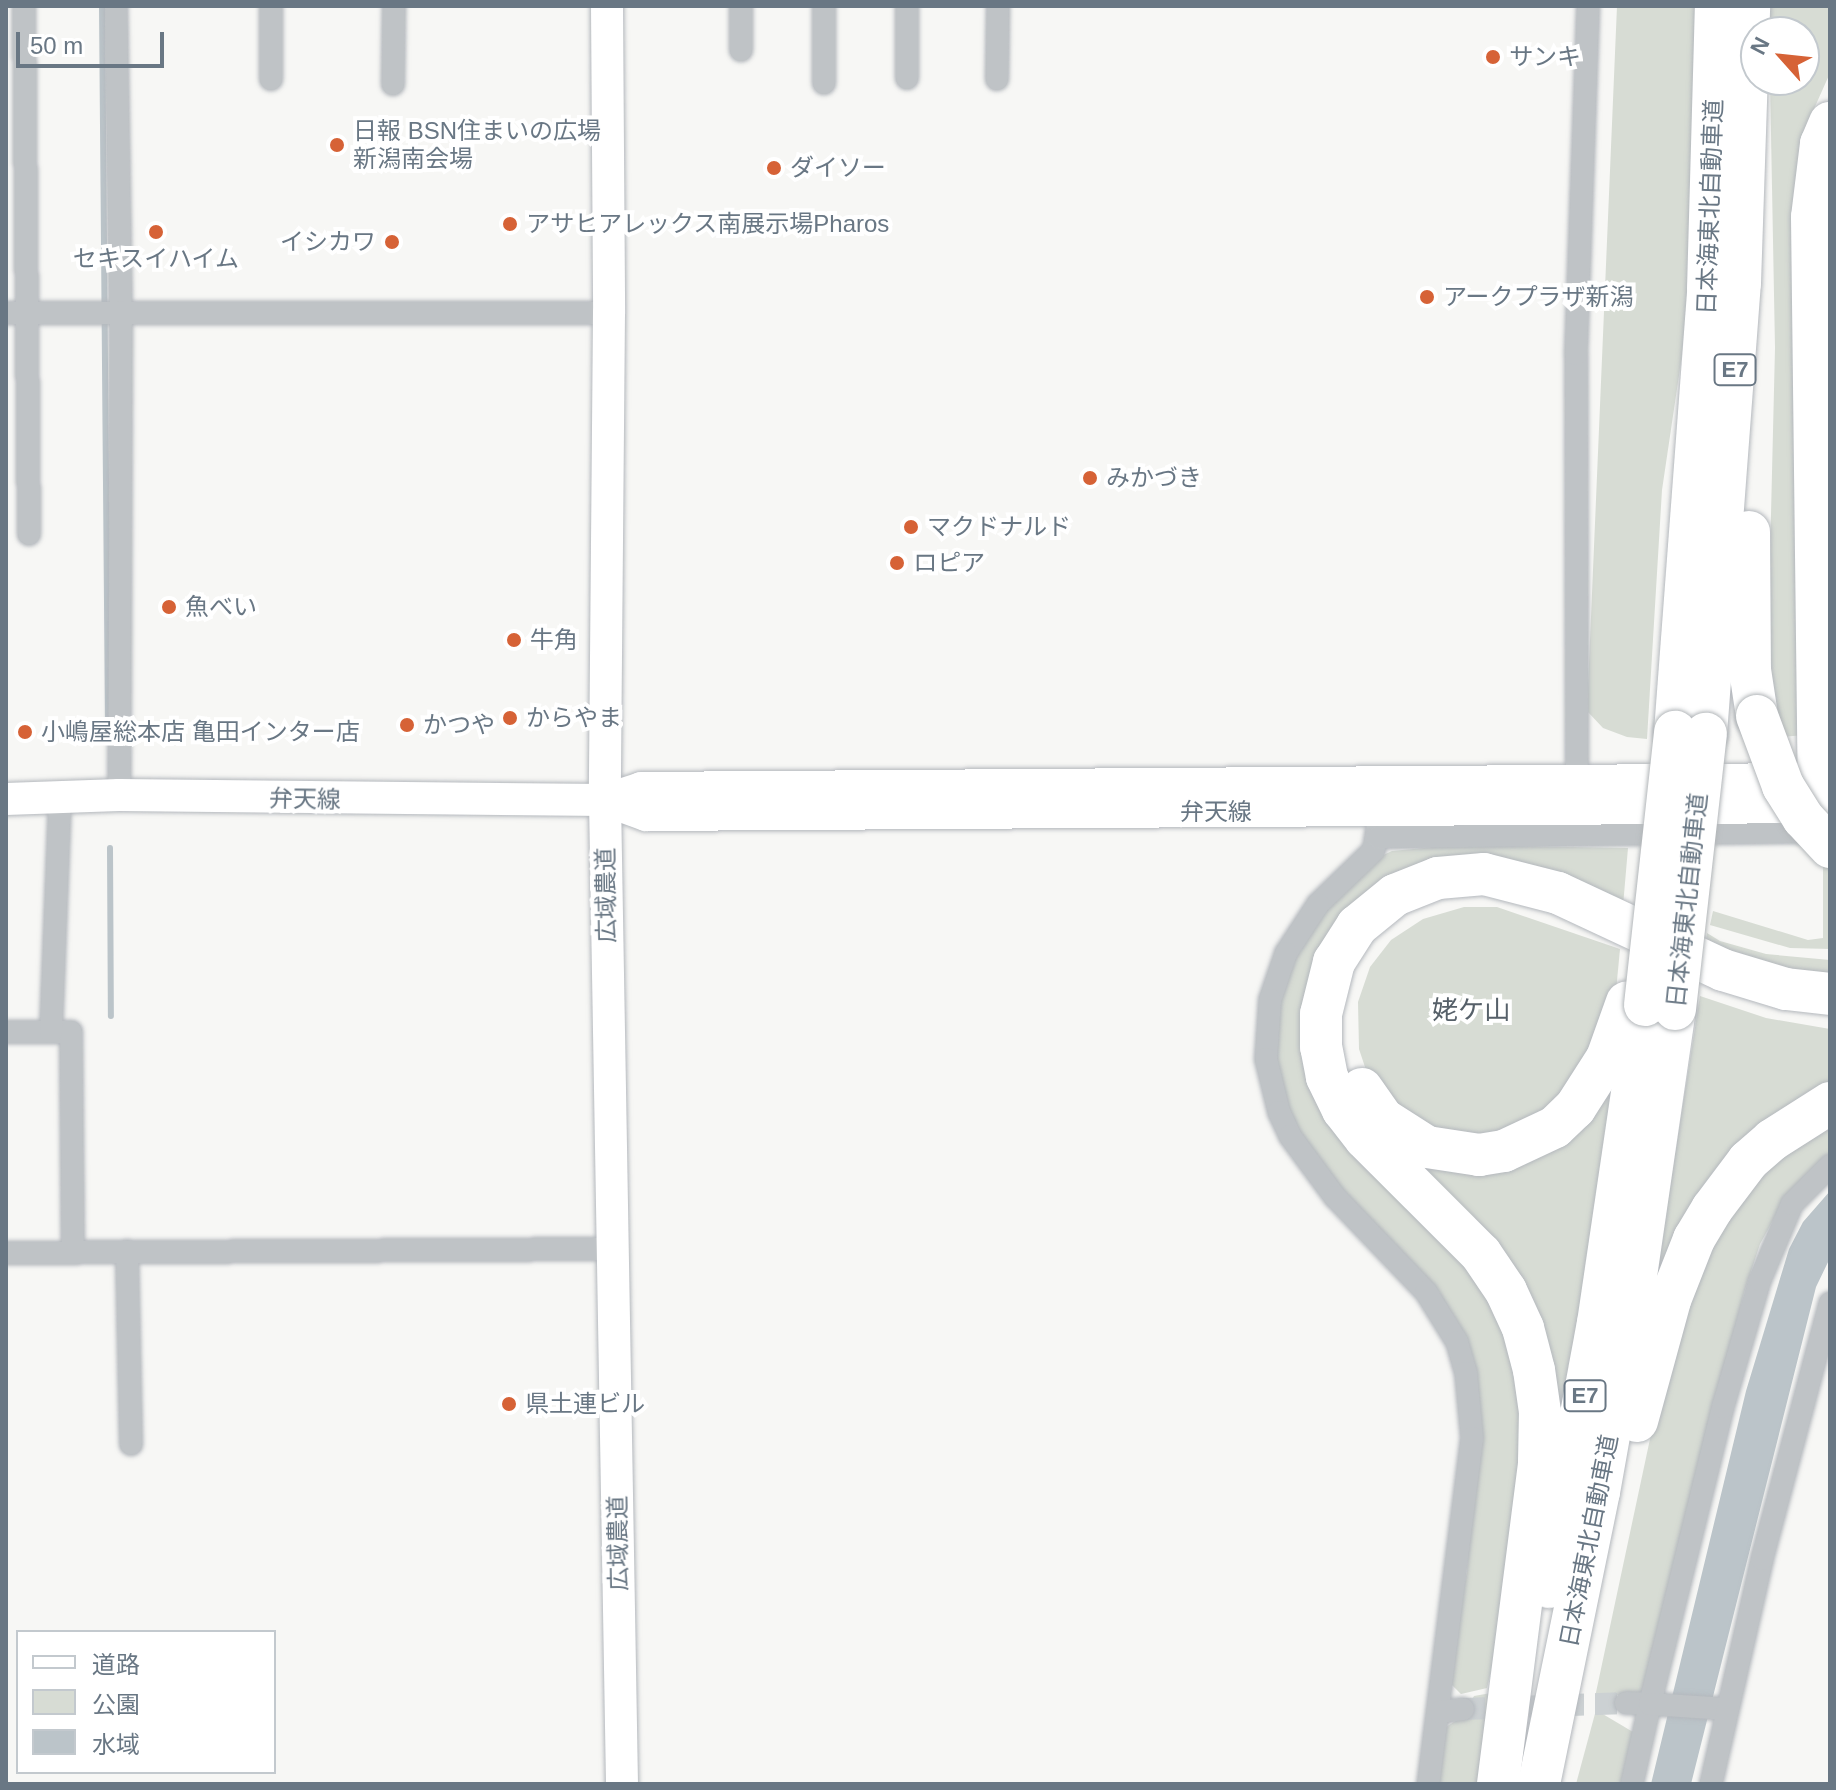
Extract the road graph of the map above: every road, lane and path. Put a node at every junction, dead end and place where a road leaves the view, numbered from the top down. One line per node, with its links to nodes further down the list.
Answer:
1 (24, 6): 22 (street)
2 (116, 6): 21 (street)
3 (271, 6): 15 (street)
4 (394, 6): 18 (street)
5 (607, 6): 23 (street, 広域農道)
6 (741, 6): 13 (street)
7 (824, 6): 17 (street)
8 (907, 6): 14 (street)
9 (998, 6): 16 (street)
10 (1588, 6): 26 (street)
11 (1716, 6): 25 (highway, 日本海東北自動車道 / E7)
12 (1749, 6): 20 (highway, 日本海東北自動車道 / E7)
13 (741, 50)
14 (907, 78)
15 (271, 79)
16 (997, 79)
17 (824, 83)
18 (393, 84)
19 (1830, 123): 31 (highway)
20 (1746, 155): 25 (highway, 日本海東北自動車道 / E7); 33 (highway, bridge)
21 (110, 312): 22 (street); 23 (street); 27 (street)
22 (17, 313): 24 (street)
23 (609, 313): 30 (street, 広域農道)
24 (29, 534)
25 (1681, 733): 35 (highway)
26 (1577, 780): 30 (street, 弁天線); 31 (street, 弁天線)
27 (119, 795): 29 (street, 弁天線); 30 (street, 弁天線)
28 (6, 799): 29 (street, 弁天線)
29 (60, 799): 38 (street)
30 (605, 800): 32 (street, 弁天線); 41 (street, 広域農道)
31 (1826, 801): 32 (street, 弁天線)
32 (1379, 824): 51 (street)
33 (1830, 847)
34 (1830, 994): 54 (highway)
35 (1649, 1005): 36 (highway); 55 (highway, 日本海東北自動車道 / E7); 56 (highway, 日本海東北自動車道 / E7)
36 (1830, 1016)
37 (6, 1032): 38 (street)
38 (51, 1032): 43 (street)
39 (1830, 1103): 57 (highway)
40 (1830, 1166): 48 (street)
41 (613, 1249): 42 (street); 52 (street, 広域農道)
42 (127, 1251): 43 (street); 46 (street)
43 (73, 1252): 44 (street)
44 (6, 1253)
45 (1830, 1303): 50 (street)
46 (131, 1444)
47 (1626, 1703): 48 (street)
48 (1655, 1703): 50 (street); 58 (street)
49 (1463, 1709): 51 (street)
50 (1727, 1709): 59 (street)
51 (1440, 1712): 53 (street)
52 (622, 1784)
53 (1428, 1784)
54 (1498, 1784)
55 (1508, 1784)
56 (1539, 1784)
57 (1549, 1784)
58 (1632, 1784)
59 (1711, 1784)

